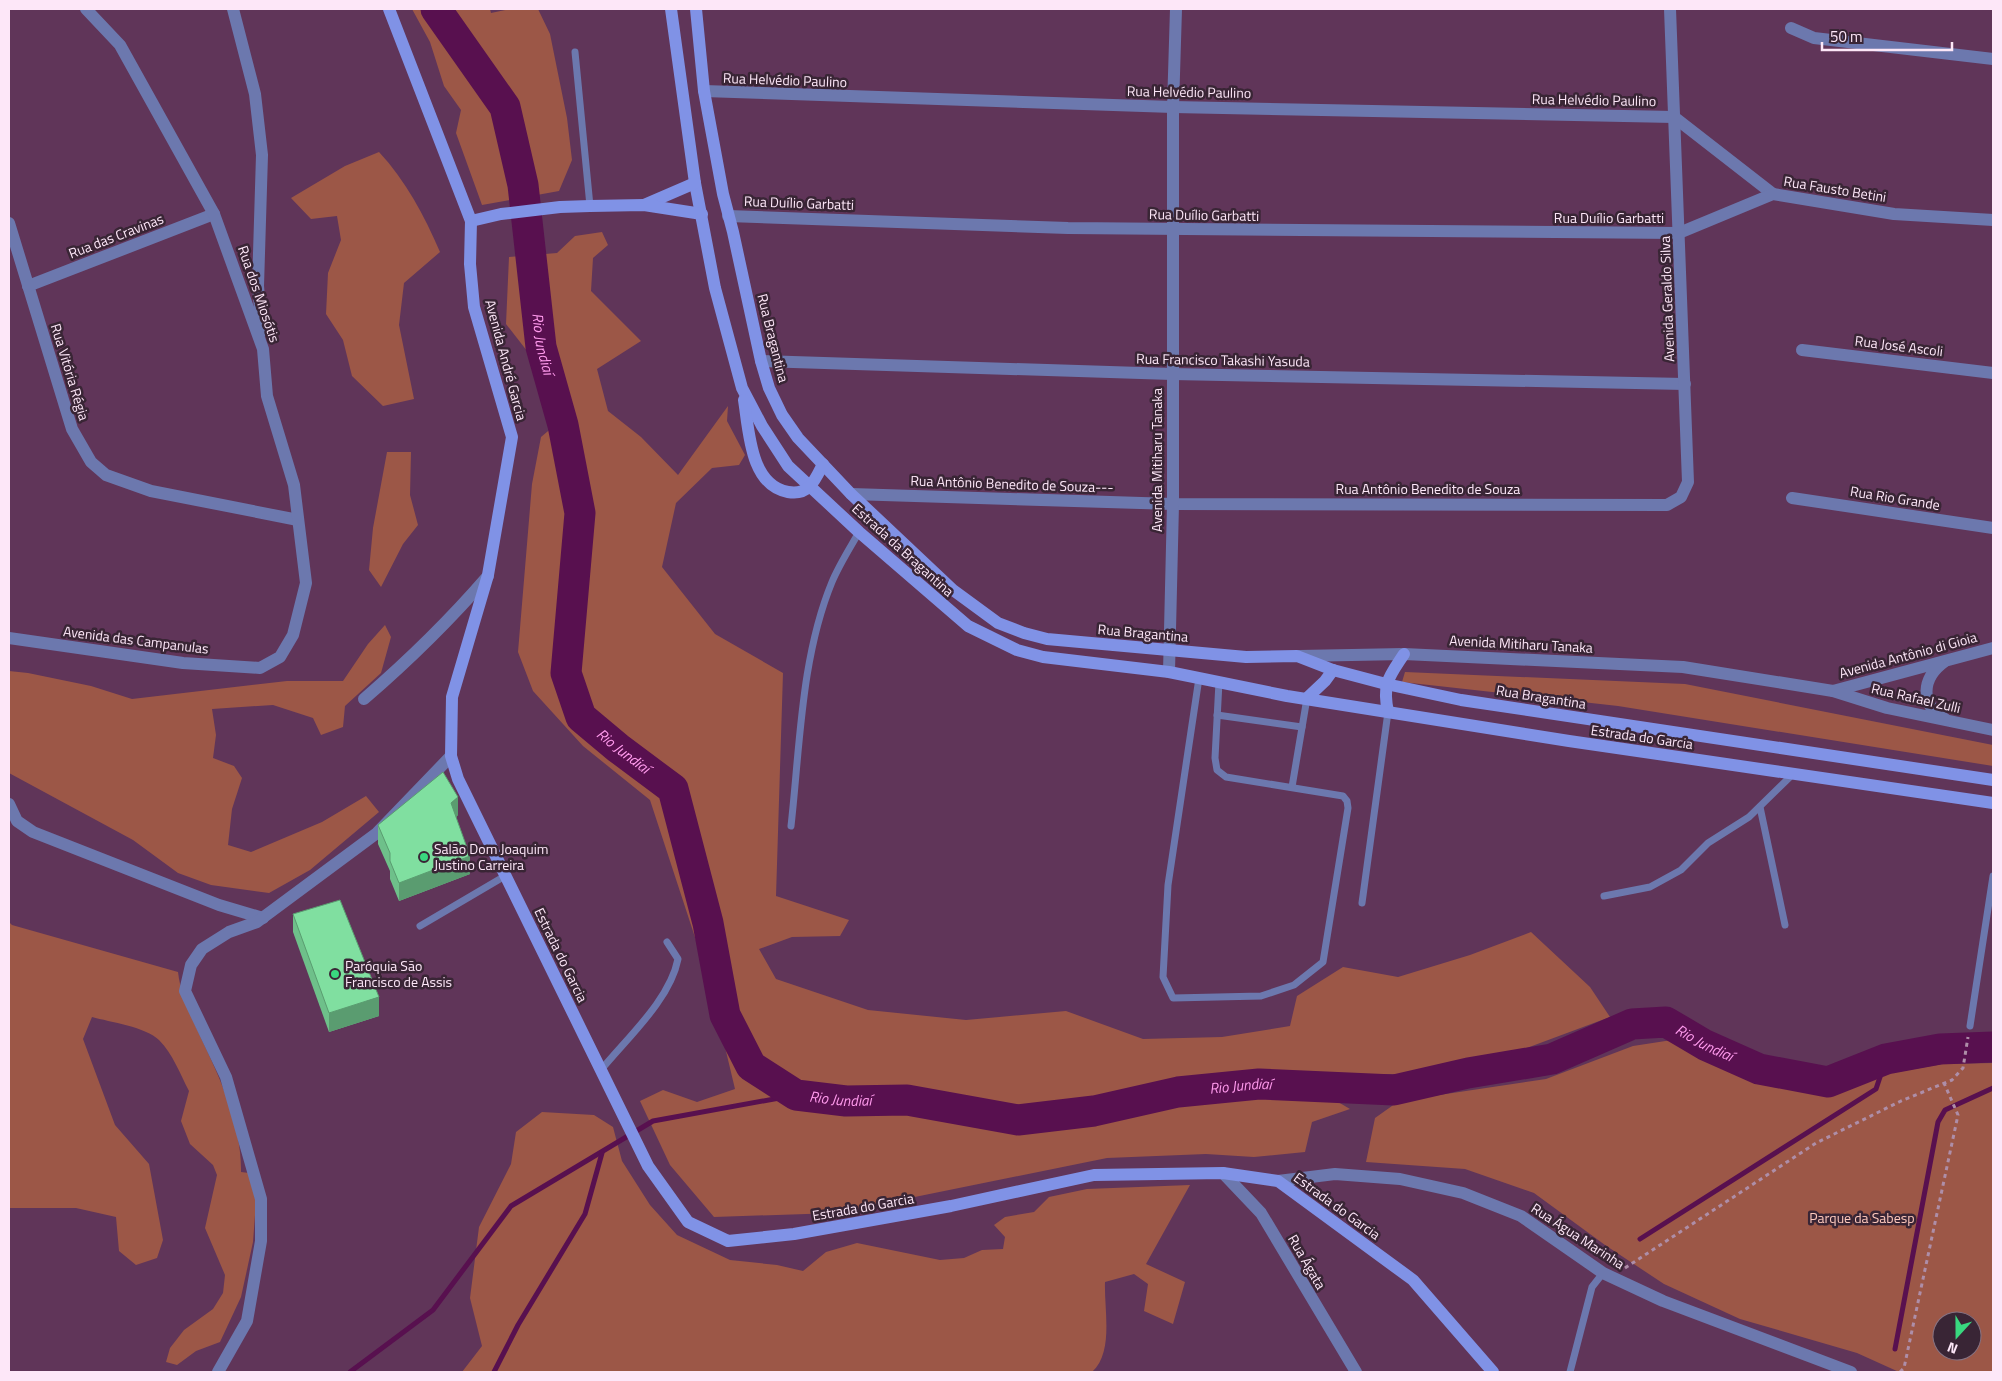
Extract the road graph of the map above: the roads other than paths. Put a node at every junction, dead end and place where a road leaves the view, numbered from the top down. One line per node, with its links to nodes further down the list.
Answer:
1 (86, 9): 18 (street, Rua dos Miosótis)
2 (233, 9): 27 (street)
3 (389, 9): 22 (main road, Avenida André Garcia)
4 (671, 9): 14 (main road)
5 (696, 9): 11 (main road, Rua Bragantina)
6 (1176, 9): 12 (street, Avenida Mitiharu Tanaka)
7 (1670, 9): 13 (street, Avenida Geraldo Silva)
8 (1791, 28): 10 (street)
9 (575, 52): 17 (lane)
10 (1993, 59)
11 (704, 91): 12 (street, Rua Helvédio Paulino); 20 (main road, Rua Bragantina)
12 (1173, 107): 13 (street, Rua Helvédio Paulino); 24 (street, Avenida Mitiharu Tanaka)
13 (1674, 117): 15 (street); 25 (street, Avenida Geraldo Silva)
14 (694, 183): 16 (main road); 19 (main road, Estrada da Bragantina)
15 (1773, 194): 21 (street, Rua Fausto Betini); 25 (street, Rua Fausto Betini)
16 (644, 204): 17 (main road); 19 (main road)
17 (590, 206): 22 (main road)
18 (214, 214): 26 (street, Rua das Cravinas); 27 (street, Rua dos Miosótis)
19 (702, 214): 33 (main road, Estrada da Bragantina)
20 (728, 216): 24 (street, Rua Duílio Garbatti); 29 (main road, Rua Bragantina)
21 (1993, 220)
22 (471, 221): 44 (main road, Avenida André Garcia)
23 (9, 223): 26 (street, Rua Vitória Régia)
24 (1173, 230): 25 (street, Rua Duílio Garbatti); 31 (street, Avenida Mitiharu Tanaka)
25 (1679, 233): 32 (street, Avenida Geraldo Silva)
26 (28, 286): 40 (street, Rua Vitória Régia)
27 (263, 349): 40 (street, Rua dos Miosótis)
28 (1802, 350): 30 (street, Rua José Ascoli)
29 (761, 362): 31 (street, Rua Francisco Takashi Yasuda); 34 (main road, Rua Bragantina)
30 (1993, 372)
31 (1172, 374): 32 (street, Rua Francisco Takashi Yasuda); 39 (street, Avenida Mitiharu Tanaka)
32 (1685, 384): 37 (street, Avenida Geraldo Silva)
33 (742, 388): 35 (main road, Estrada da Bragantina); 35 (main road)
34 (823, 464): 35 (main road); 36 (main road, Rua Bragantina)
35 (811, 487): 43 (main road, Estrada da Bragantina)
36 (851, 494): 39 (street, Rua Antônio Benedito de Souza---); 41 (main road, Rua Bragantina)
37 (1681, 497): 39 (street, Rua Antônio Benedito de Souza)
38 (1792, 498): 42 (street, Rua Rio Grande)
39 (1172, 504): 47 (street, Avenida Mitiharu Tanaka)
40 (298, 520): 52 (street, Rua dos Miosótis)
41 (886, 528): 43 (main road); 47 (main road, Rua Bragantina)
42 (1993, 528)
43 (859, 532): 54 (main road, Estrada da Bragantina); 74 (lane)
44 (488, 575): 61 (street); 67 (main road, Avenida André Garcia)
45 (9, 638): 52 (street, Avenida das Campanulas)
46 (1993, 648): 50 (street, Avenida Antônio di Gioia)
47 (1168, 650): 49 (main road, Rua Bragantina); 54 (street, Avenida Mitiharu Tanaka)
48 (1404, 654): 49 (street, Avenida Mitiharu Tanaka); 51 (street, Avenida Mitiharu Tanaka); 57 (main road)
49 (1297, 656): 53 (main road, Rua Bragantina)
50 (1946, 660): 58 (street, Avenida Antônio di Gioia); 64 (street)
51 (1683, 666): 58 (street, Avenida Antônio di Gioia)
52 (260, 668)
53 (1333, 670): 57 (main road, Rua Bragantina); 60 (main road)
54 (1169, 672): 55 (main road, Estrada da Bragantina)
55 (1199, 678): 56 (main road, Estrada da Bragantina); 70 (lane)
56 (1219, 682): 59 (main road, Estrada da Bragantina); 63 (lane)
57 (1386, 684): 62 (main road); 69 (main road, Rua Bragantina)
58 (1833, 691): 64 (street, Rua Rafael Zulli)
59 (1287, 696): 60 (main road, Estrada do Garcia)
60 (1307, 698): 62 (main road, Estrada do Garcia); 65 (lane)
61 (364, 699)
62 (1388, 712): 68 (main road, Estrada do Garcia); 78 (lane)
63 (1217, 715): 65 (lane); 70 (lane)
64 (1950, 722): 66 (street, Rua Rafael Zulli)
65 (1302, 727): 70 (lane)
66 (1993, 730)
67 (451, 756): 75 (main road, Estrada do Garcia); 79 (street)
68 (1794, 774): 71 (main road, Estrada do Garcia); 73 (lane)
69 (1993, 780)
70 (1292, 787)
71 (1993, 803)
72 (9, 804): 79 (street)
73 (1760, 806): 77 (lane); 80 (lane)
74 (791, 826)
75 (505, 876): 81 (lane); 84 (main road, Estrada do Garcia)
76 (1993, 876): 83 (lane)
77 (1604, 896)
78 (1362, 903)
79 (263, 918): 88 (street)
80 (1785, 925)
81 (420, 926)
82 (667, 942): 84 (lane)
83 (1970, 1026)
84 (601, 1070): 85 (main road, Estrada do Garcia)
85 (1223, 1173): 86 (main road, Estrada do Garcia); 89 (street, Rua Ágata)
86 (1278, 1181): 87 (street, Rua Água Marinha); 90 (main road, Estrada do Garcia)
87 (1603, 1273): 91 (lane); 92 (street, Rua Água Marinha)
88 (218, 1372)
89 (1356, 1372)
90 (1493, 1372)
91 (1570, 1372)
92 (1851, 1372)

